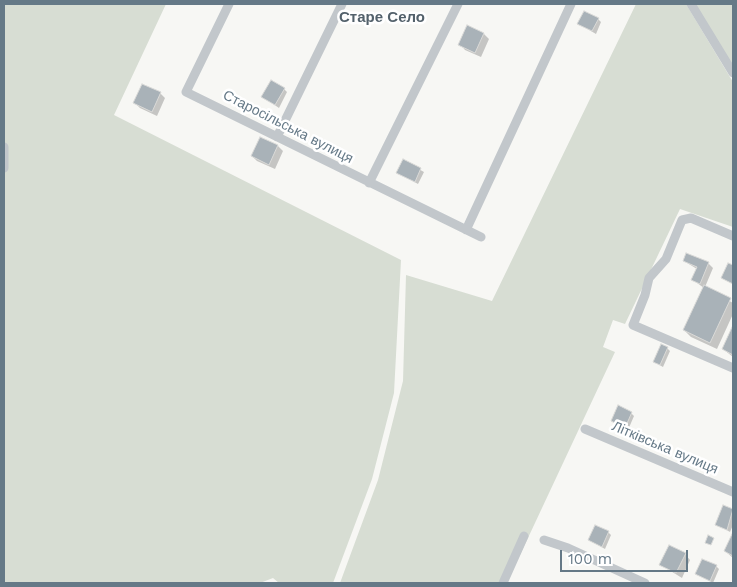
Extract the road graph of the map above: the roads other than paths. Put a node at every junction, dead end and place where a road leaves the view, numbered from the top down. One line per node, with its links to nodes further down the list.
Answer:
1 (229, 4): 7 (street, Старосільська вулиця)
2 (342, 4): 7 (street)
3 (458, 4): 10 (street)
4 (570, 4): 11 (street)
5 (692, 4): 6 (street)
6 (733, 73)
7 (276, 137): 10 (street, Старосільська вулиця)
8 (4, 147): 9 (street)
9 (4, 168)
10 (369, 183): 11 (street, Старосільська вулиця)
11 (466, 230): 13 (street, Старосільська вулиця)
12 (733, 236): 14 (street)
13 (481, 237)
14 (733, 368)
15 (585, 429): 16 (street, Літківська вулиця)
16 (733, 492)
17 (524, 536): 19 (street)
18 (544, 540): 20 (street)
19 (503, 583)
20 (645, 583)

